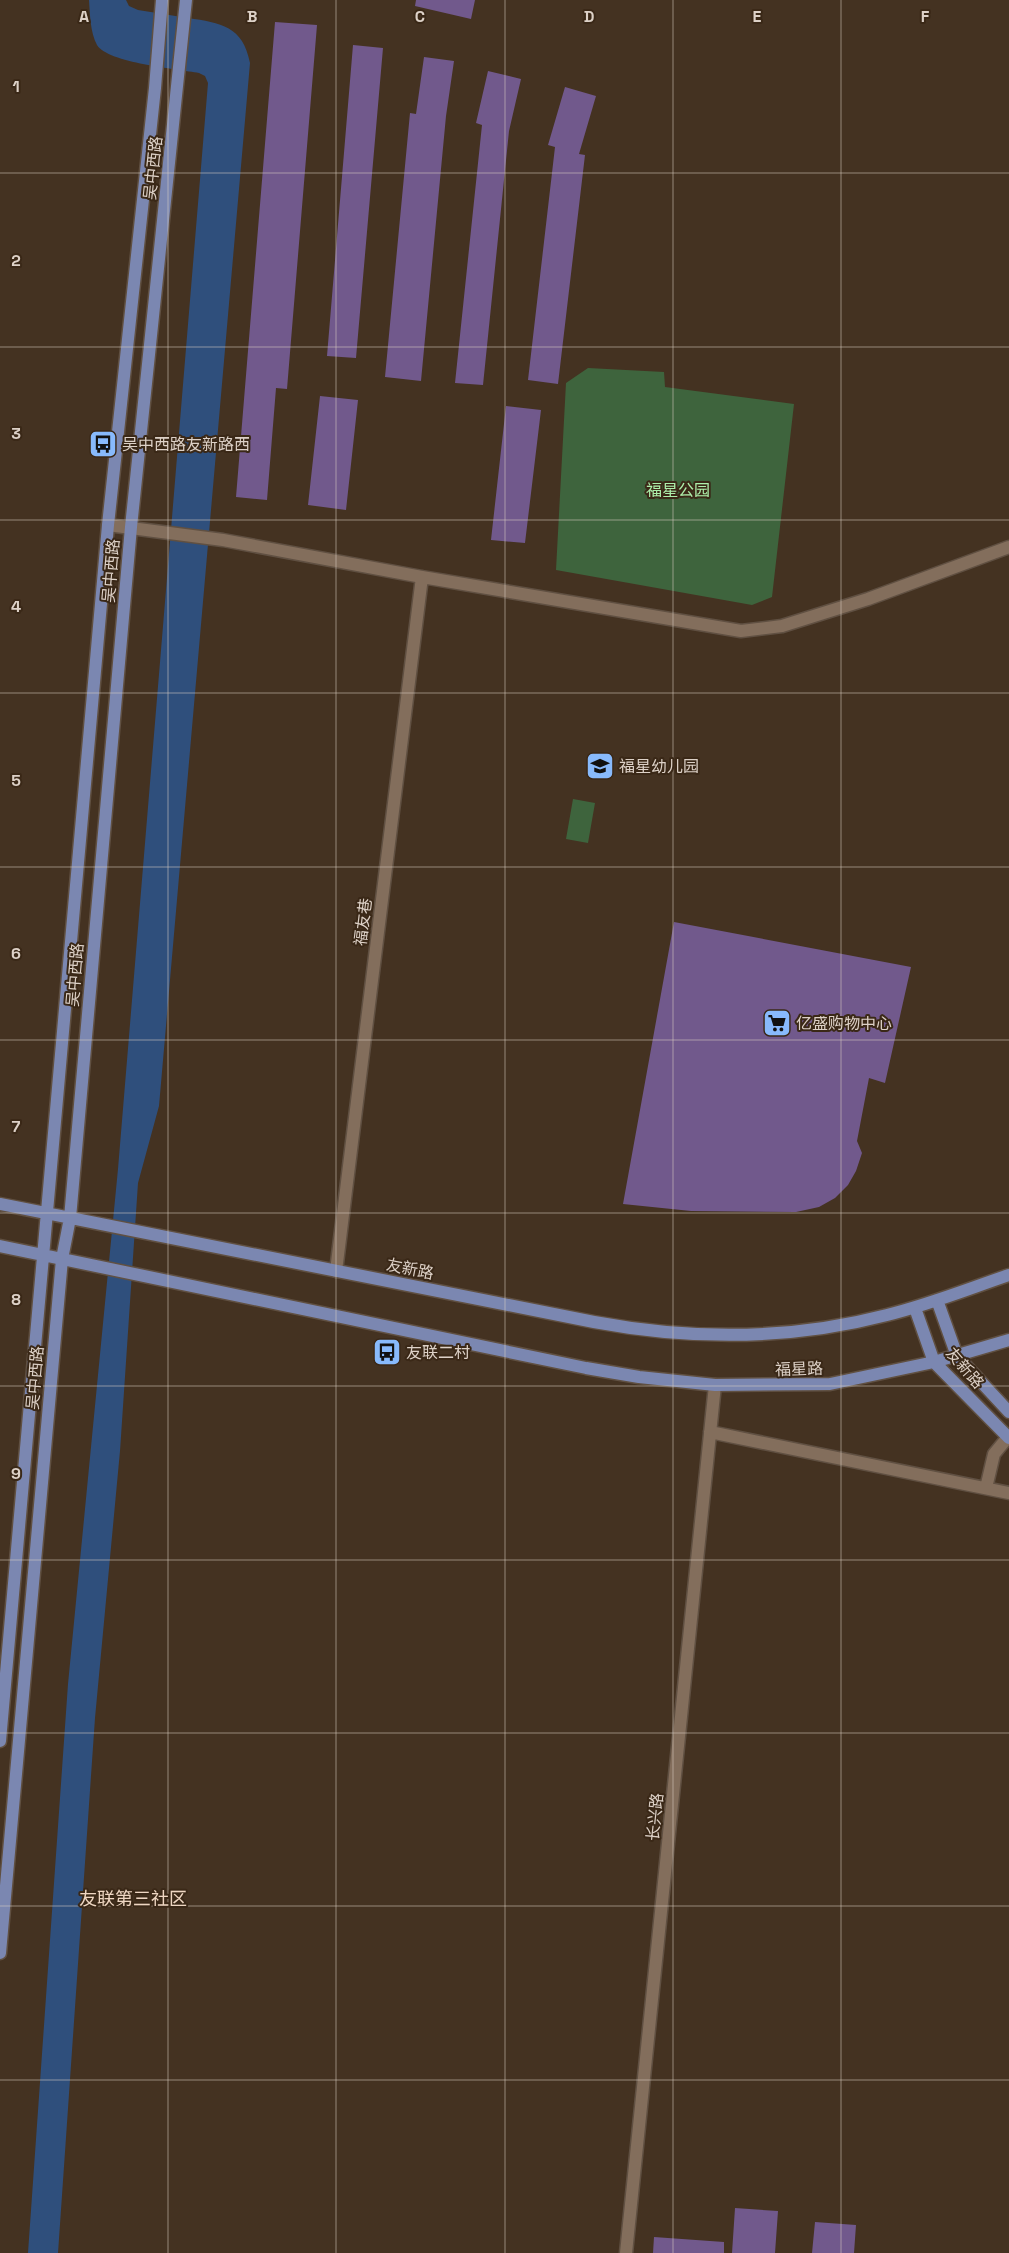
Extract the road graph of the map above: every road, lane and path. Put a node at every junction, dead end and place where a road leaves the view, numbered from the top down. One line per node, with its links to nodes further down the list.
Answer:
1 (162, 0): 3 (main road, 吴中西路)
2 (185, 3): 4 (main road, 吴中西路)
3 (108, 525): 4 (street); 8 (main road, 吴中西路)
4 (131, 527): 6 (street); 9 (main road, 吴中西路)
5 (1009, 547): 6 (street)
6 (422, 577): 13 (street, 福友巷)
7 (0, 1204): 8 (main road, 友新路)
8 (47, 1214): 9 (main road, 友新路); 11 (main road, 吴中西路)
9 (70, 1218): 12 (main road, 吴中西路); 13 (main road, 友新路)
10 (0, 1246): 11 (main road)
11 (44, 1255): 12 (main road); 26 (main road, 吴中西路)
12 (62, 1259): 20 (main road, 福星路); 27 (main road, 吴中西路)
13 (336, 1271): 16 (main road, 友新路)
14 (1009, 1275): 15 (main road)
15 (937, 1300): 16 (main road); 18 (main road, 友新路)
16 (915, 1308): 19 (main road, 友新路)
17 (1009, 1340): 18 (main road, 福星路)
18 (957, 1356): 19 (main road, 福星路); 21 (main road, 友新路)
19 (934, 1362): 20 (main road, 福星路); 23 (main road, 友新路)
20 (715, 1385): 22 (street, 长兴路)
21 (1009, 1412)
22 (710, 1432): 24 (street); 28 (street, 长兴路)
23 (1008, 1438): 24 (street)
24 (986, 1488): 25 (street)
25 (1009, 1493)
26 (0, 1741)
27 (0, 1953)
28 (626, 2253)

